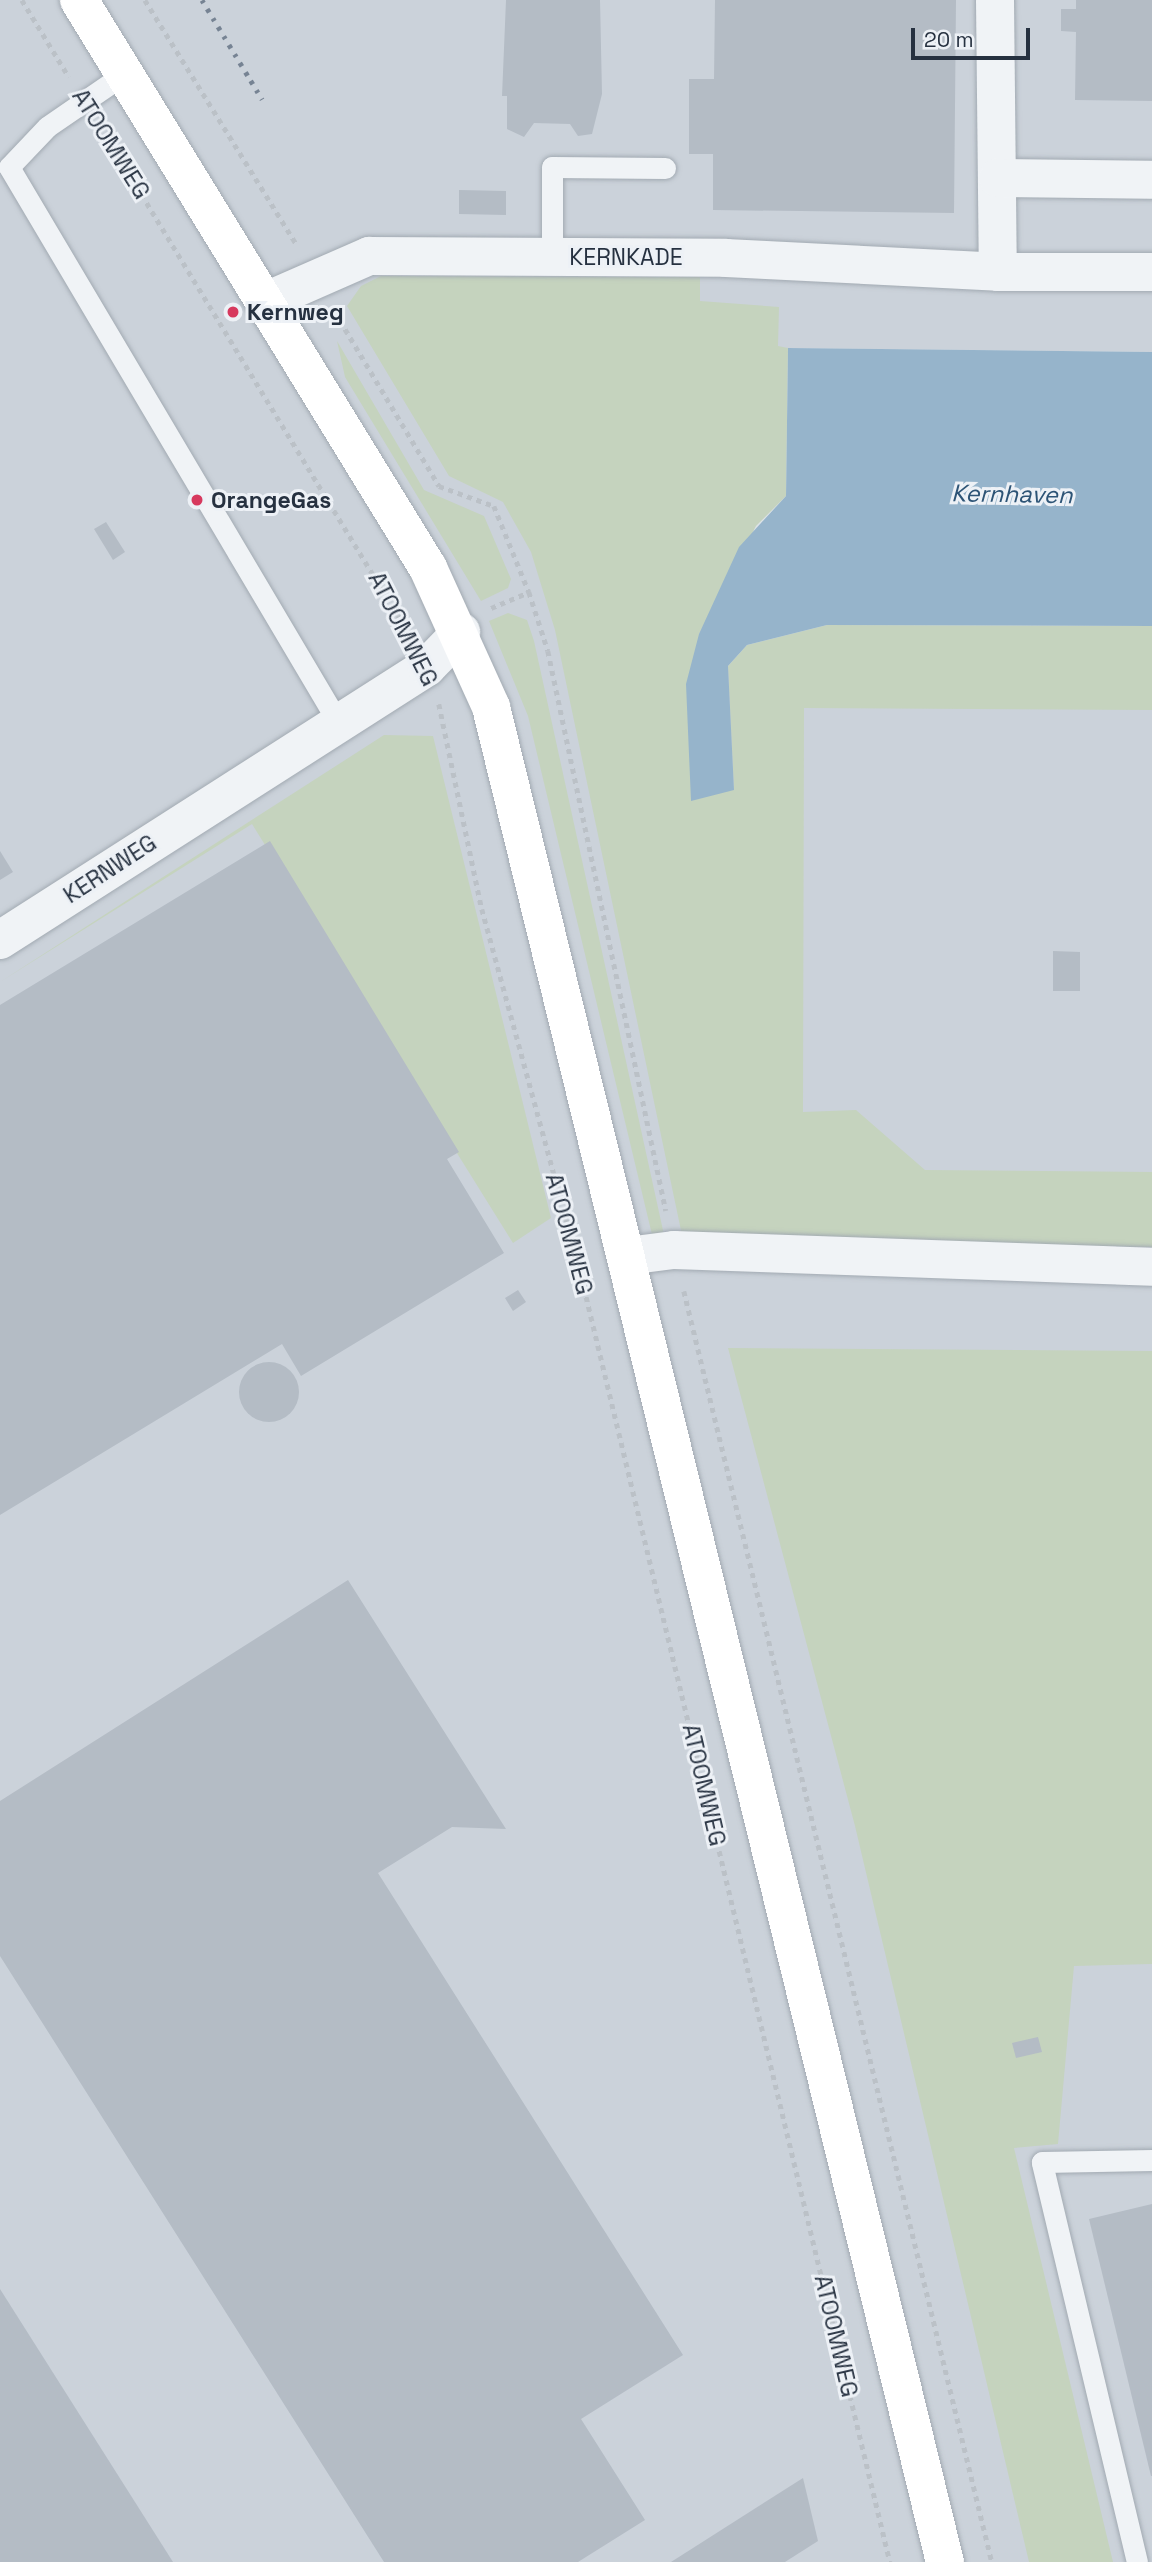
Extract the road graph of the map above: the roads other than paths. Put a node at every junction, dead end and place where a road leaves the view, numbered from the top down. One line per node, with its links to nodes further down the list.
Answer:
1 (79, 0): 3 (street, ATOOMWEG)
2 (995, 0): 5 (street)
3 (124, 74): 10 (street, ATOOMWEG); 12 (lane)
4 (664, 168): 7 (lane)
5 (998, 178): 6 (street); 8 (street)
6 (1152, 180)
7 (552, 257): 8 (street, KERNKADE); 10 (street, KERNKADE)
8 (998, 272): 9 (street, KERNKADE)
9 (1152, 272)
10 (264, 302): 11 (street, ATOOMWEG)
11 (461, 632): 12 (street, KERNWEG); 14 (street, ATOOMWEG)
12 (338, 722): 13 (street, KERNWEG)
13 (0, 940)
14 (626, 1256): 15 (street); 17 (street, ATOOMWEG)
15 (1152, 1267)
16 (1152, 2160): 18 (lane)
17 (945, 2562)
18 (1137, 2562)

